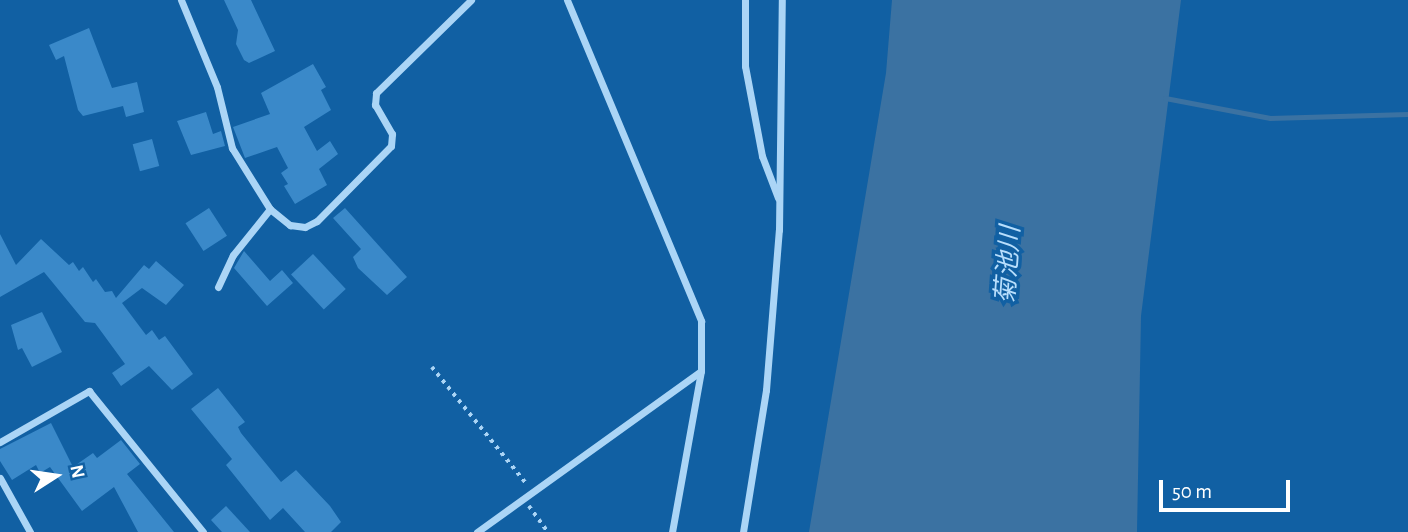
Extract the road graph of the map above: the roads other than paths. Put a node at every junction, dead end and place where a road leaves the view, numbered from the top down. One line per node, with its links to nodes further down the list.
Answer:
1 (181, 0): 7 (street)
2 (471, 0): 7 (street)
3 (567, 0): 9 (street)
4 (745, 0): 6 (street)
5 (782, 0): 6 (street)
6 (779, 201): 16 (street)
7 (270, 209): 8 (street)
8 (218, 287)
9 (701, 371): 14 (street); 15 (street)
10 (0, 442): 13 (street)
11 (0, 478): 12 (street)
12 (30, 532)
13 (203, 532)
14 (477, 532)
15 (672, 532)
16 (743, 532)

